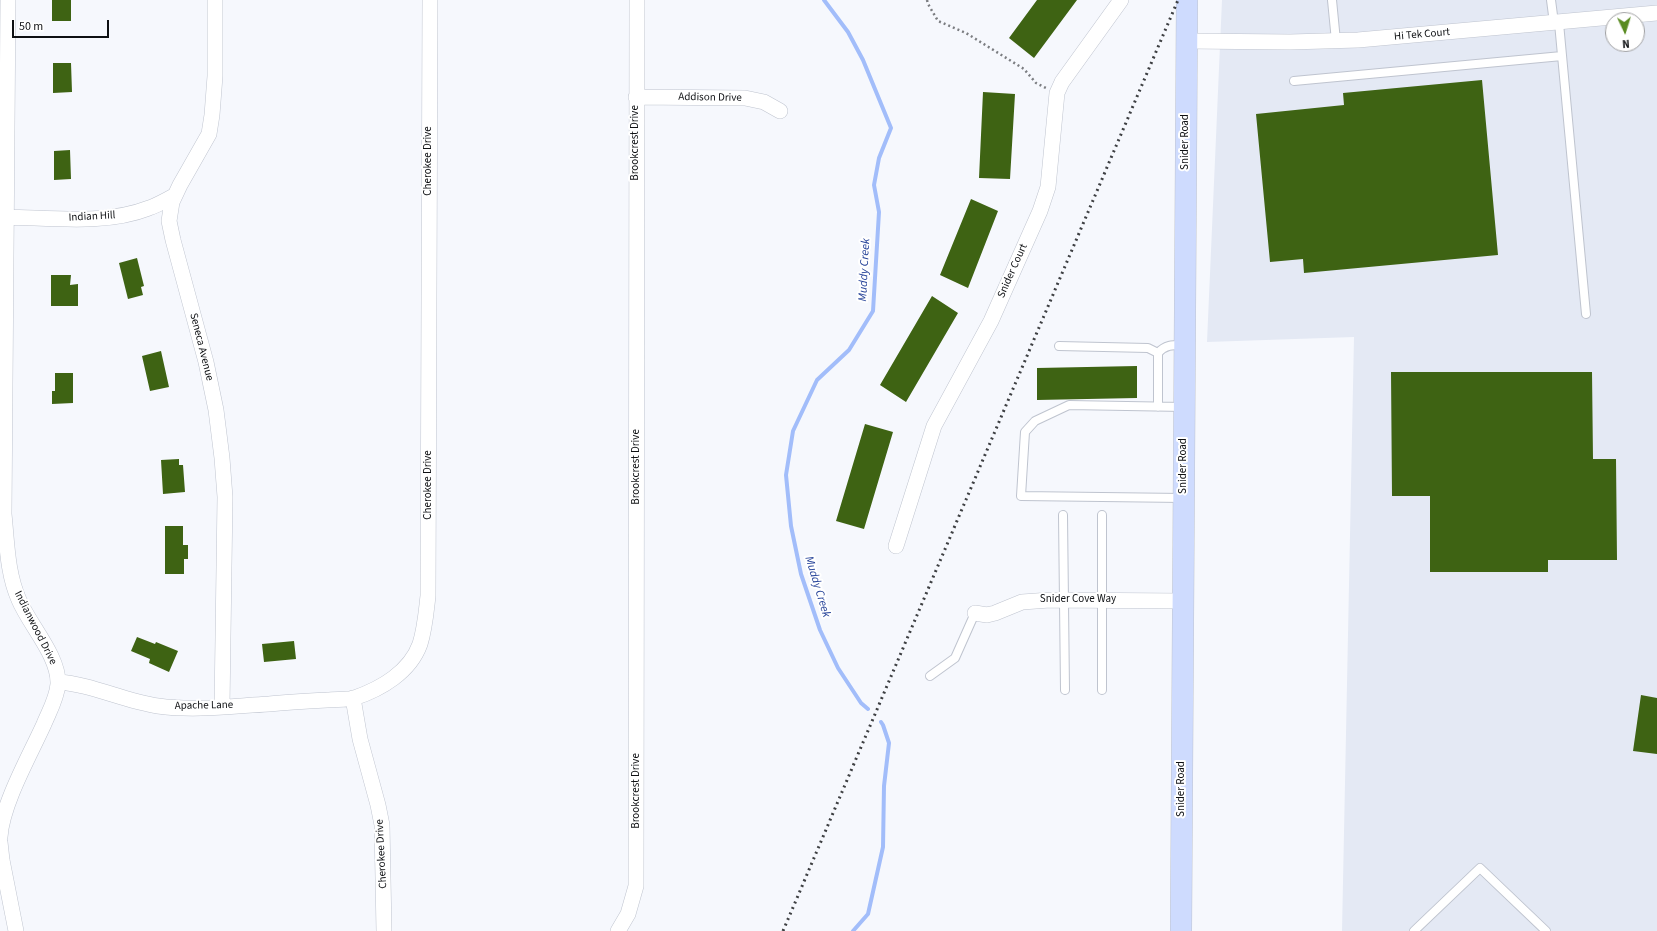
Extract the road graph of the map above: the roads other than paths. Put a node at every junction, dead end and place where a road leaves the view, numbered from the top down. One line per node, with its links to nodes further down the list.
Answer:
1 (8, 0): 18 (street, Indianwood Drive)
2 (215, 0): 17 (street, Seneca Avenue)
3 (430, 0): 37 (street, Cherokee Drive)
4 (637, 0): 15 (street, Brookcrest Drive)
5 (1122, 0): 28 (street, Snider Court)
6 (1187, 0): 12 (street, Snider Road)
7 (1332, 0): 11 (lane)
8 (1551, 0): 10 (lane)
9 (1657, 13): 10 (street, Hi Tek Court)
10 (1556, 23): 11 (street, Hi Tek Court); 13 (lane)
11 (1336, 41): 12 (street, Hi Tek Court)
12 (1186, 42): 20 (street, Snider Road)
13 (1562, 56): 14 (lane); 19 (lane)
14 (1294, 80)
15 (636, 97): 16 (street, Addison Drive); 43 (street, Brookcrest Drive)
16 (780, 111)
17 (174, 196): 18 (street, Indian Hill); 38 (street, Seneca Avenue)
18 (7, 217): 34 (street, Indianwood Drive)
19 (1586, 314)
20 (1185, 345): 22 (lane); 24 (street, Snider Road)
21 (1059, 346): 22 (lane)
22 (1158, 352): 23 (lane)
23 (1158, 407): 24 (lane); 25 (lane)
24 (1184, 407): 25 (street, Snider Road)
25 (1184, 498): 31 (street, Snider Road)
26 (1063, 515): 29 (lane)
27 (1102, 515): 30 (lane)
28 (896, 546)
29 (1063, 600): 30 (street, Snider Cove Way); 32 (street, Snider Cove Way); 35 (lane)
30 (1101, 600): 31 (street, Snider Cove Way); 36 (lane)
31 (1183, 601): 44 (street, Snider Road)
32 (975, 613): 33 (lane)
33 (930, 676)
34 (58, 682): 38 (street, Apache Lane); 39 (street, Indianwood Drive)
35 (1064, 690)
36 (1102, 690)
37 (353, 698): 38 (street, Apache Lane); 42 (street, Cherokee Drive)
38 (222, 707)
39 (0, 837)
40 (0, 842): 41 (street)
41 (16, 931)
42 (384, 931)
43 (618, 931)
44 (1181, 931)
45 (1414, 931): 46 (lane)
46 (1546, 931)

